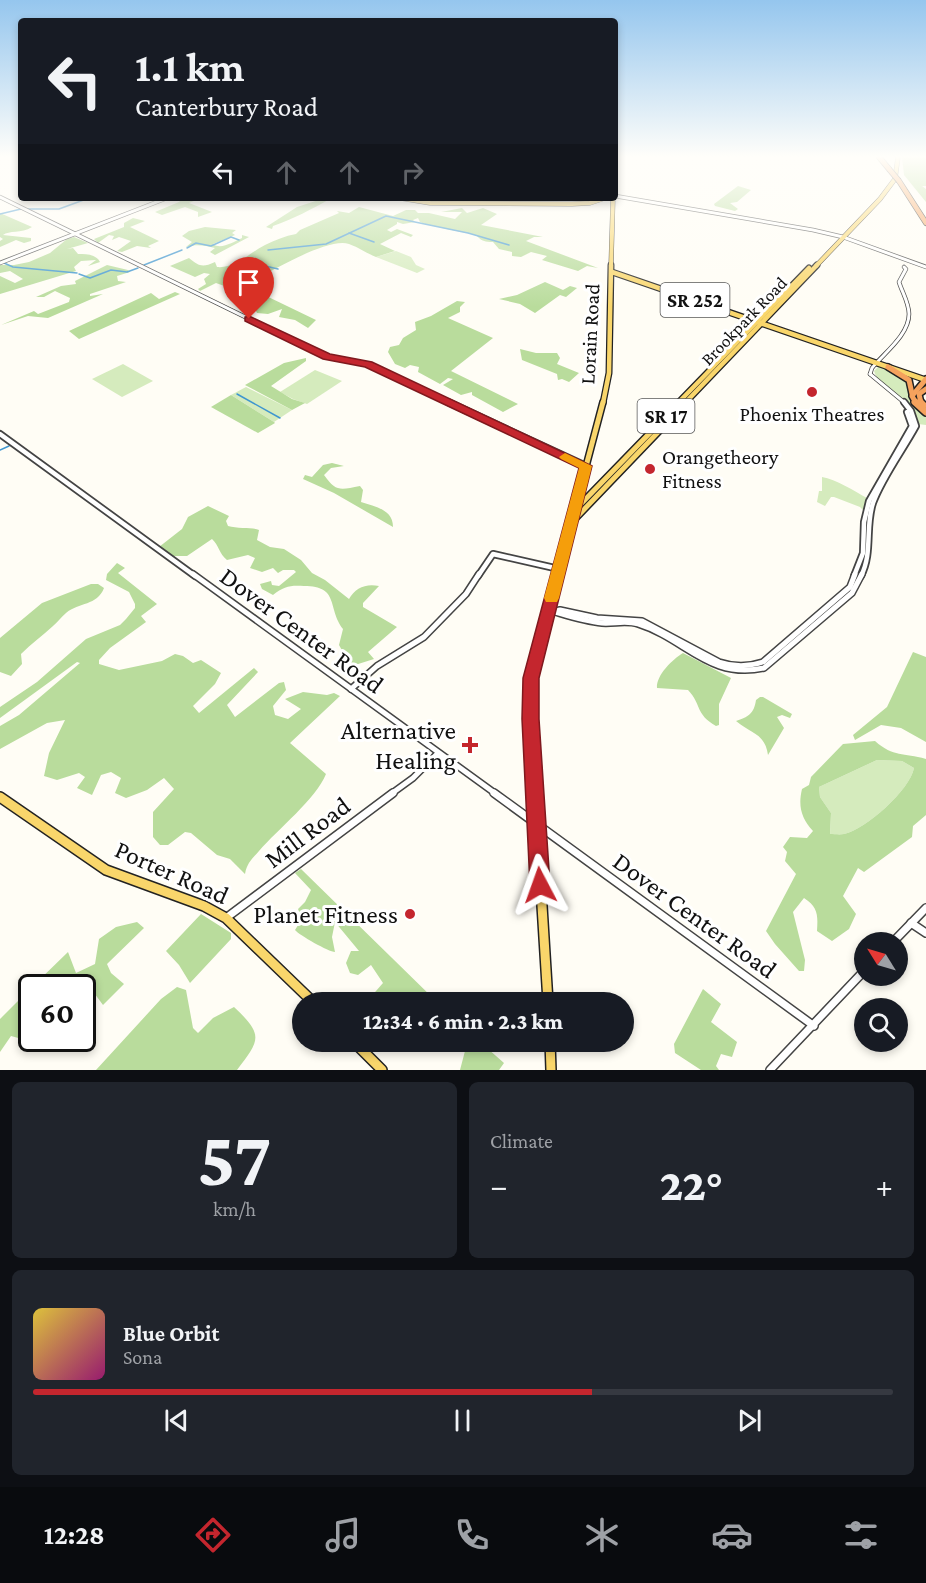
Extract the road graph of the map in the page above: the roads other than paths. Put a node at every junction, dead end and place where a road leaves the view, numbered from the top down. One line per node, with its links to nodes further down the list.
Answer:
1 (20, 207): 8 (street)
2 (143, 207): 8 (street)
3 (614, 207): 13 (main road, Lorain Road)
4 (674, 207): 9 (street)
5 (869, 207): 9 (main road, Brookpark Road / SR 17)
6 (917, 207): 7 (highway)
7 (926, 223)
8 (74, 234): 11 (street); 24 (street)
9 (841, 237): 10 (street); 14 (main road, Brookpark Road / SR 17); 14 (main road, Brookpark Road / SR 17)
10 (906, 260): 12 (street); 17 (street)
11 (0, 262)
12 (926, 267)
13 (612, 274): 14 (main road, SR 252); 24 (main road, Lorain Road)
14 (762, 321): 15 (main road, SR 252); 16 (main road, Brookpark Road / SR 17); 26 (main road, Brookpark Road / SR 17)
15 (773, 326): 16 (main road); 17 (main road, SR 252); 17 (main road, SR 252)
16 (755, 330): 28 (main road, Brookpark Road / SR 17)
17 (876, 363): 18 (main road, SR 252); 19 (main road, SR 252); 30 (street)
18 (888, 367): 19 (main road, SR 252); 21 (highway)
19 (926, 378): 21 (highway)
20 (926, 389): 22 (highway)
21 (912, 396): 22 (highway)
22 (926, 410)
23 (0, 434): 31 (street, Dover Center Road)
24 (586, 466): 25 (main road, Lorain Road)
25 (582, 481): 26 (main road); 27 (main road, Lorain Road)
26 (598, 487): 27 (main road, Brookpark Road / SR 17)
27 (574, 511): 28 (main road, Lorain Road)
28 (571, 523): 29 (main road, Lorain Road)
29 (559, 569): 30 (main road, Lorain Road); 31 (street)
30 (551, 610): 34 (main road, Lorain Road)
31 (351, 689): 32 (street, Dover Center Road)
32 (438, 753): 34 (street, Dover Center Road); 36 (street, Mill Road)
33 (0, 796): 36 (main road, Porter Road)
34 (536, 822): 42 (main road, Lorain Road); 43 (street, Dover Center Road)
35 (926, 909): 37 (street)
36 (226, 918): 41 (main road, Porter Road)
37 (911, 923): 38 (street); 39 (street)
38 (902, 932)
39 (926, 933)
40 (854, 983): 43 (street)
41 (304, 992)
42 (547, 992)
43 (814, 1026): 48 (street)
44 (364, 1052): 46 (main road)
45 (550, 1052): 47 (main road)
46 (382, 1070)
47 (551, 1070)
48 (770, 1070)

